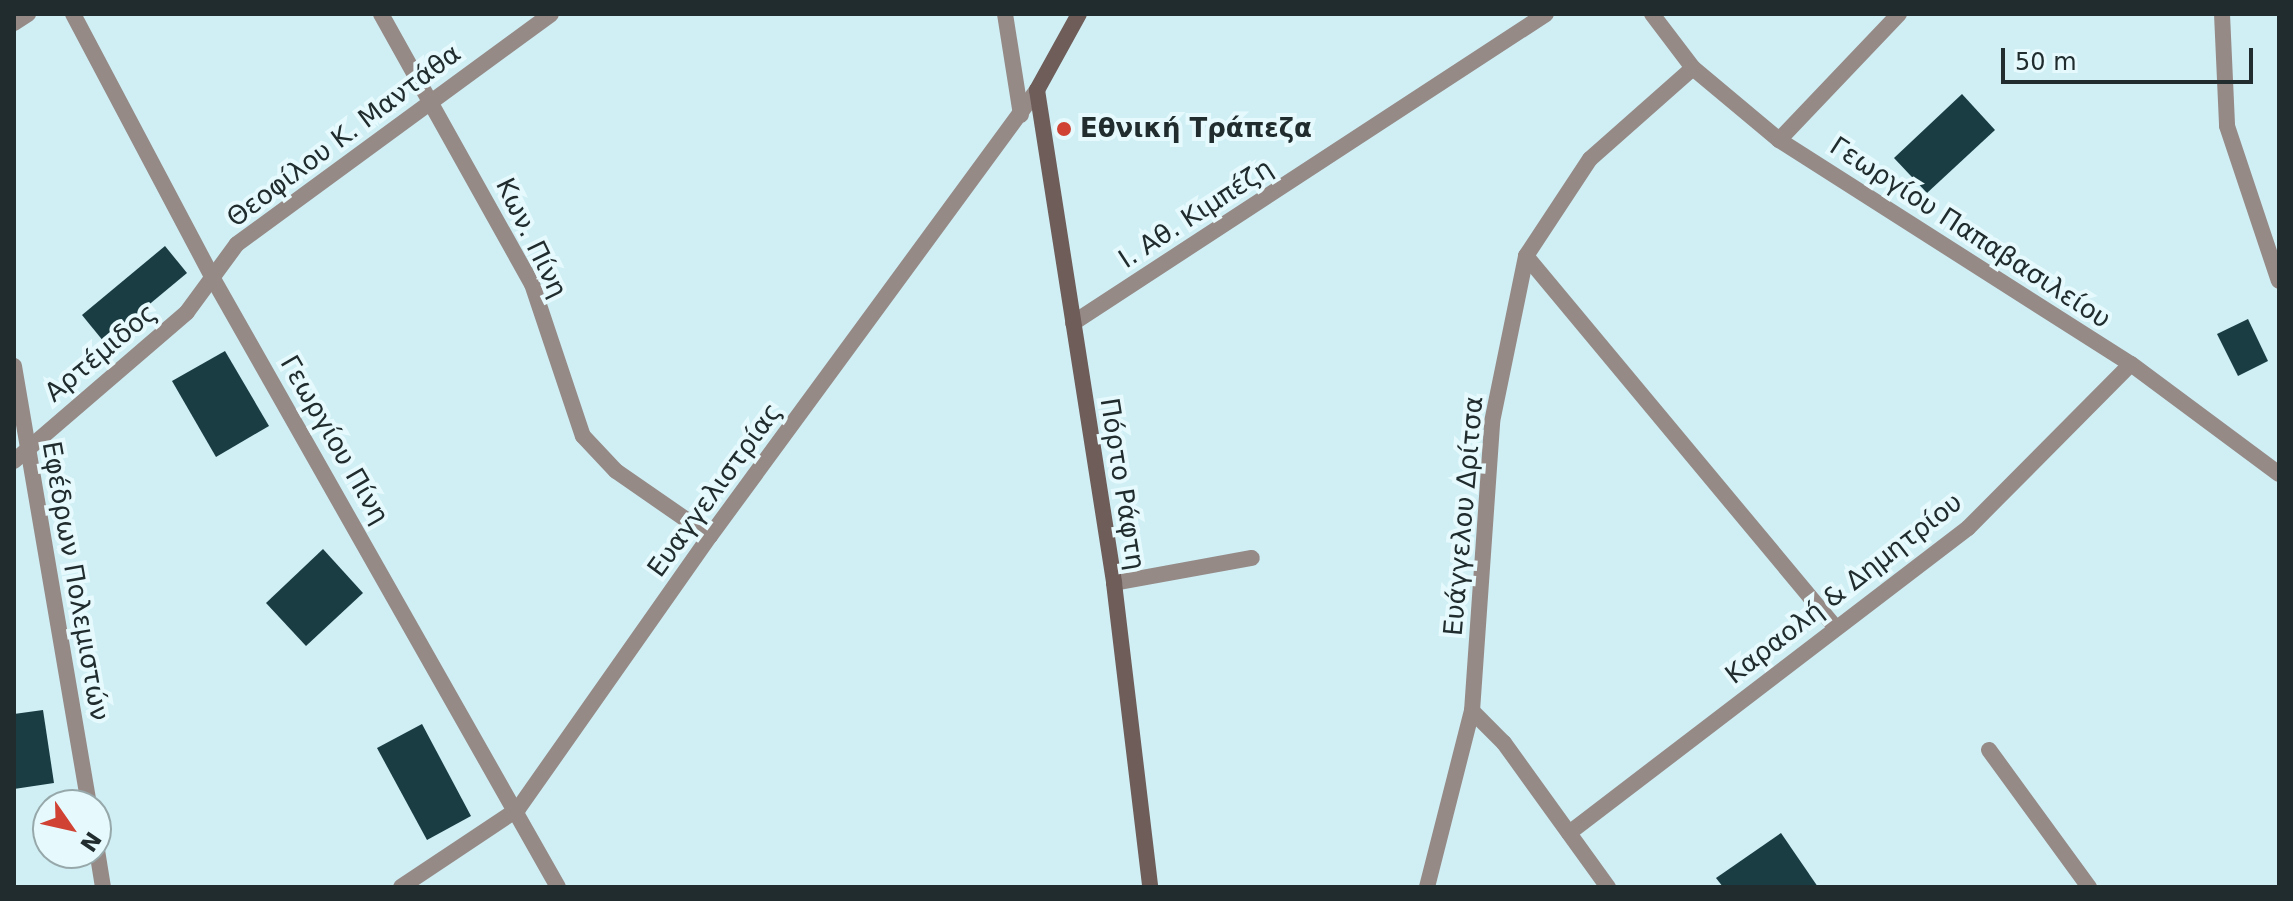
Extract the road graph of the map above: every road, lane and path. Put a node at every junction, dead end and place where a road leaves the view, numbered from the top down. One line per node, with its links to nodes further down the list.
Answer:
1 (28, 14): 11 (street)
2 (73, 14): 18 (street, Γεωργίου Πίνη)
3 (381, 14): 14 (street, Κων. Πίνη)
4 (551, 14): 14 (street, Θεοφίλου Κ. Μαντάθα)
5 (1005, 14): 15 (street)
6 (1079, 14): 13 (main road)
7 (1546, 14): 20 (street, Ι. Αθ. Κιμπέζη)
8 (1652, 14): 12 (street, Γεωργίου Παπαβασιλείου)
9 (1899, 14): 16 (street)
10 (2222, 14): 19 (street)
11 (14, 23)
12 (1693, 68): 16 (street, Γεωργίου Παπαβασιλείου); 17 (street, Ευάγγελου Δρίτσα)
13 (1037, 90): 15 (street, Ευαγγελιστρίας); 20 (main road, Πόρτο Ράφτη)
14 (432, 99): 18 (street, Θεοφίλου Κ. Μαντάθα); 26 (street, Κων. Πίνη)
15 (1021, 115): 26 (street, Ευαγγελιστρίας)
16 (1779, 140): 21 (street, Γεωργίου Παπαβασιλείου)
17 (1526, 256): 29 (street); 30 (street, Ευάγγελου Δρίτσα)
18 (212, 277): 23 (street, Αρτέμιδος); 33 (street, Γεωργίου Πίνη)
19 (2279, 281)
20 (1073, 323): 28 (main road, Πόρτο Ράφτη)
21 (2131, 364): 25 (street, Γεωργίου Παπαβασιλείου); 29 (street, Καραολή & Δημητρίου)
22 (14, 366): 23 (street, Εφέδρων Πολεμιστών)
23 (28, 446): 24 (street, Αρτέμιδος); 32 (street, Εφέδρων Πολεμιστών)
24 (14, 461)
25 (2279, 474)
26 (710, 536): 33 (street, Ευαγγελιστρίας)
27 (1252, 558): 28 (street)
28 (1114, 583): 37 (main road, Πόρτο Ράφτη)
29 (1836, 628): 34 (street, Καραολή & Δημητρίου)
30 (1472, 711): 34 (street); 38 (street, Ευάγγελου Δρίτσα)
31 (1989, 750): 40 (street)
32 (86, 789)
33 (518, 809): 35 (street, Ευαγγελιστρίας); 36 (street, Γεωργίου Πίνη)
34 (1569, 833): 39 (street)
35 (401, 887)
36 (558, 887)
37 (1150, 887)
38 (1427, 887)
39 (1608, 887)
40 (2089, 887)

